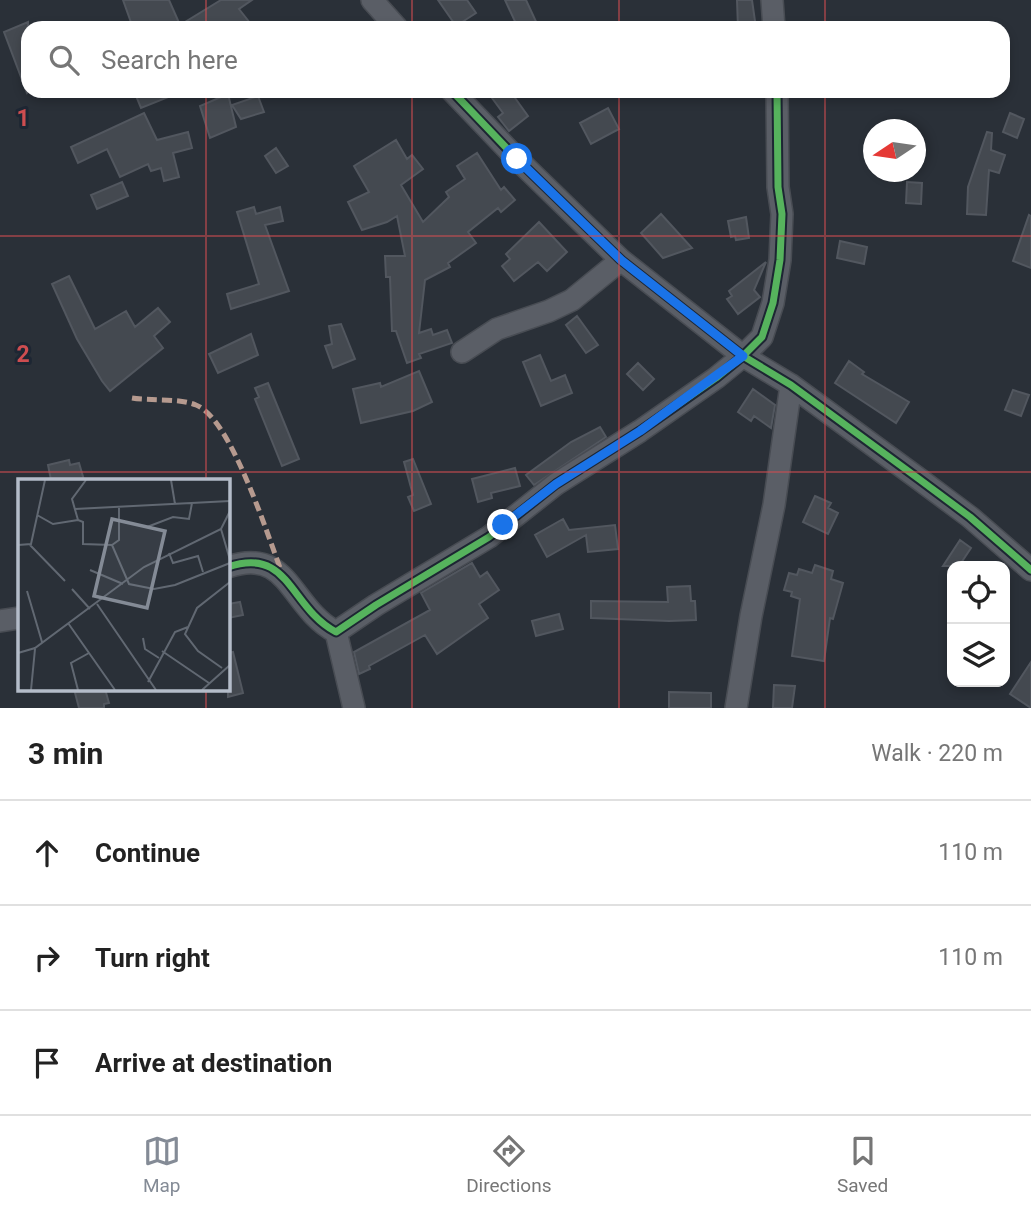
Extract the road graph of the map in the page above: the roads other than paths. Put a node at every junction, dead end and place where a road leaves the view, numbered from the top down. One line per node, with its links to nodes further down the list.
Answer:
1 (372, 0): 3 (street)
2 (772, 0): 4 (street)
3 (391, 21)
4 (774, 21)
5 (459, 98): 7 (street)
6 (777, 98): 9 (street)
7 (621, 260): 8 (street); 9 (street)
8 (462, 352)
9 (743, 356): 10 (street); 15 (street)
10 (791, 385): 12 (street); 17 (street)
11 (229, 567): 15 (street)
12 (1031, 570)
13 (18, 618): 14 (street)
14 (0, 621)
15 (336, 632): 16 (street)
16 (354, 708)
17 (736, 708)

